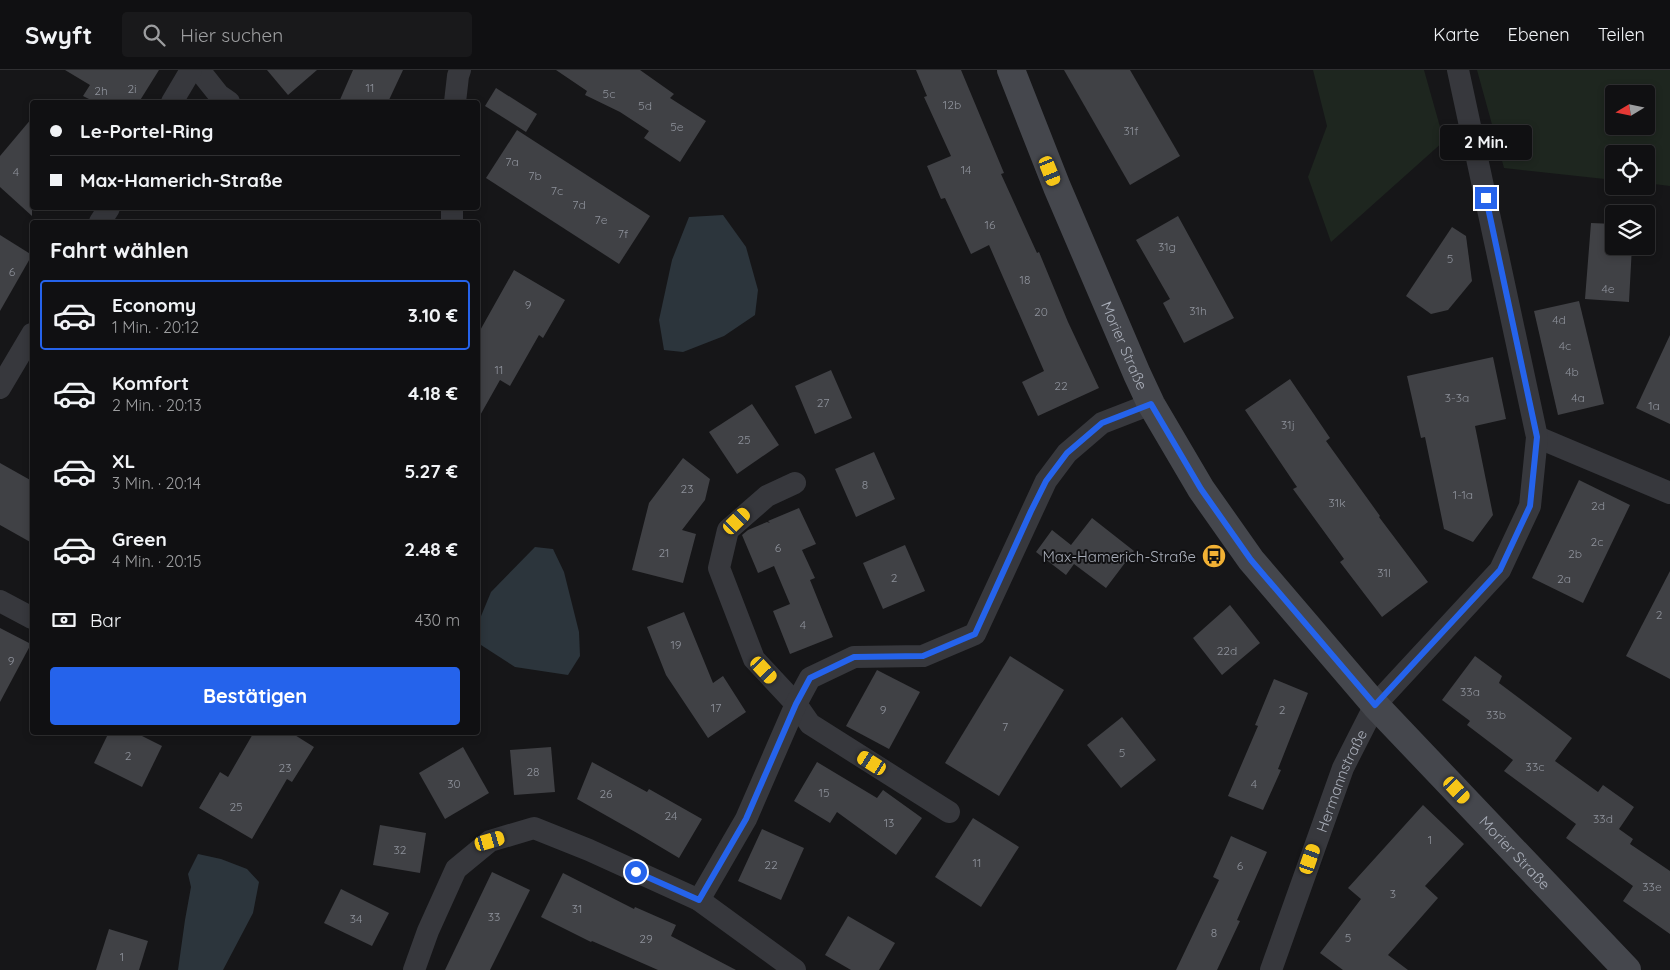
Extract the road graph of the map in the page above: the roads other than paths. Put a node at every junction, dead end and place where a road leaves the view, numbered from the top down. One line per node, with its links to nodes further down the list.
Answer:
1 (192, 70): 6 (street)
2 (199, 70): 7 (street)
3 (460, 70): 8 (street)
4 (1011, 70): 11 (main road, Morier Straße)
5 (1458, 70): 12 (street)
6 (173, 100)
7 (226, 100)
8 (455, 100)
9 (30, 337): 10 (street)
10 (0, 388)
11 (1151, 404): 17 (street); 18 (main road, Morier Straße)
12 (1537, 437): 14 (street); 18 (street)
13 (795, 482): 17 (street)
14 (1670, 493)
15 (0, 601): 16 (street)
16 (30, 617)
17 (796, 704): 19 (street); 20 (street)
18 (1375, 705): 23 (street, Hermannstraße); 24 (main road, Morier Straße)
19 (949, 812)
20 (699, 900): 21 (street); 22 (street)
21 (414, 970)
22 (795, 970)
23 (1271, 970)
24 (1628, 970)

